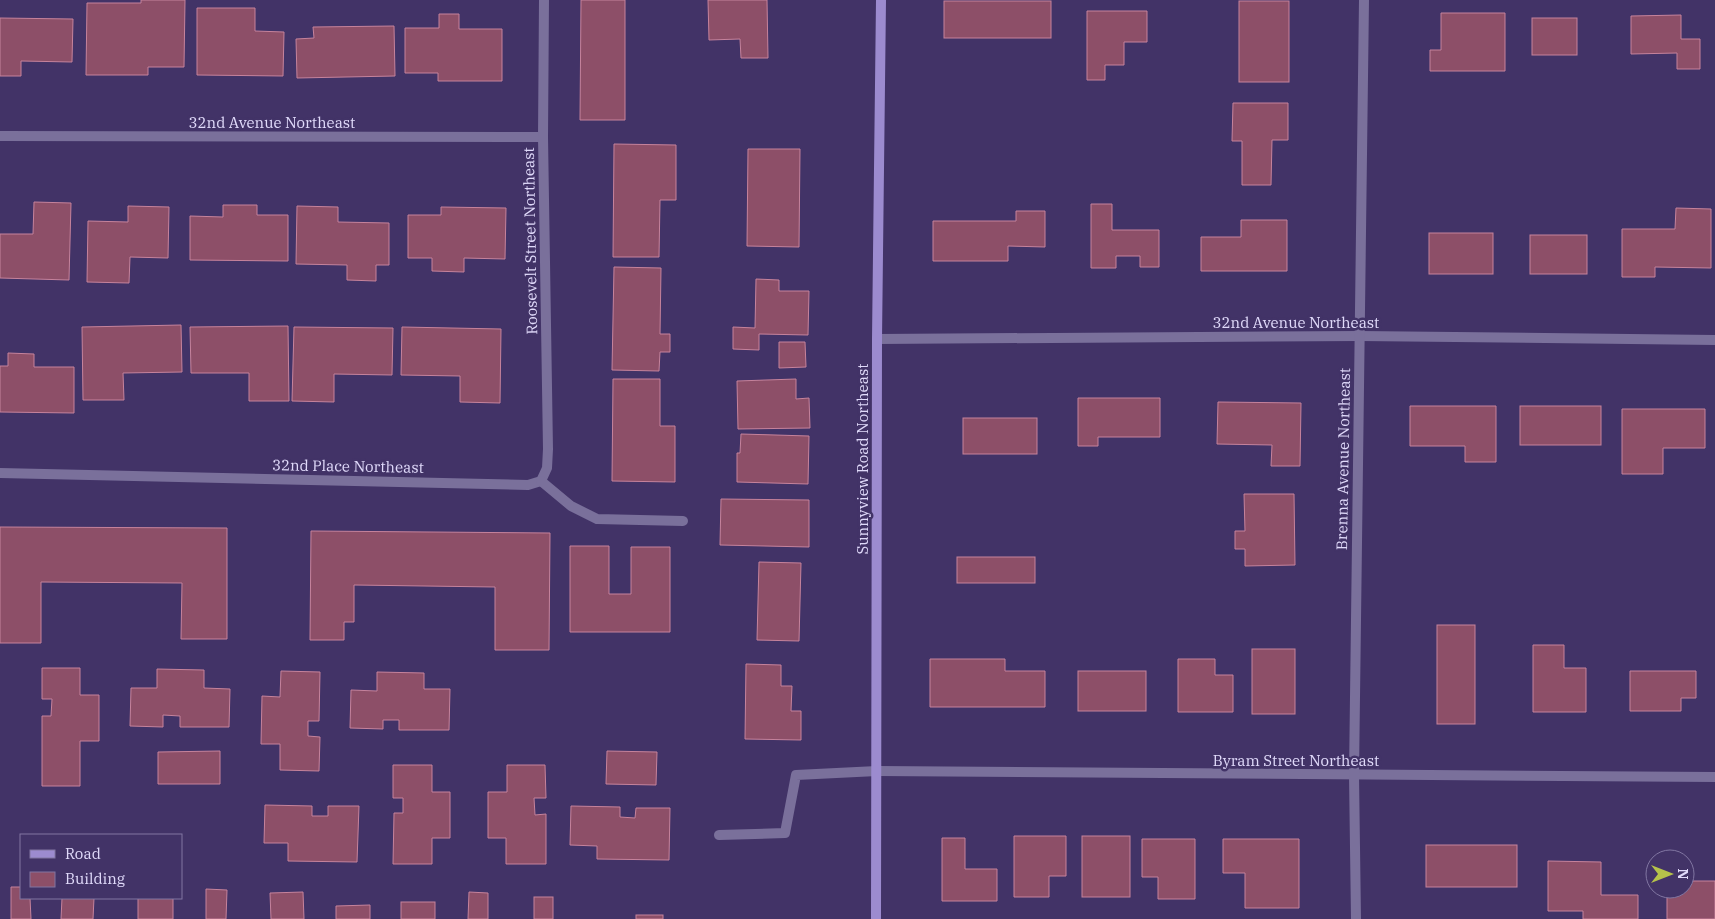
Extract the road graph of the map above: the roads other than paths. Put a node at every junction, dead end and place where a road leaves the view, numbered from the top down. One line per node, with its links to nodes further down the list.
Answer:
1 (544, 0): 5 (street, Roosevelt Street Northeast)
2 (881, 0): 7 (main road, Sunnyview Road Northeast)
3 (1364, 0): 6 (street, Brenna Avenue Northeast)
4 (0, 136): 5 (street, 32nd Avenue Northeast)
5 (543, 138): 10 (street, Roosevelt Street Northeast)
6 (1360, 336): 7 (street, 32nd Avenue Northeast); 8 (street, 32nd Avenue Northeast); 13 (street, Brenna Avenue Northeast)
7 (877, 339): 12 (main road, Sunnyview Road Northeast)
8 (1715, 340)
9 (0, 473): 10 (street, 32nd Place Northeast)
10 (541, 481): 11 (street)
11 (683, 520)
12 (877, 771): 13 (street, Byram Street Northeast); 15 (street, Byram Street Northeast); 16 (main road, Sunnyview Road Northeast)
13 (1354, 775): 14 (street, Byram Street Northeast); 17 (street, Brenna Avenue Northeast)
14 (1715, 777)
15 (719, 835)
16 (876, 919)
17 (1356, 919)

